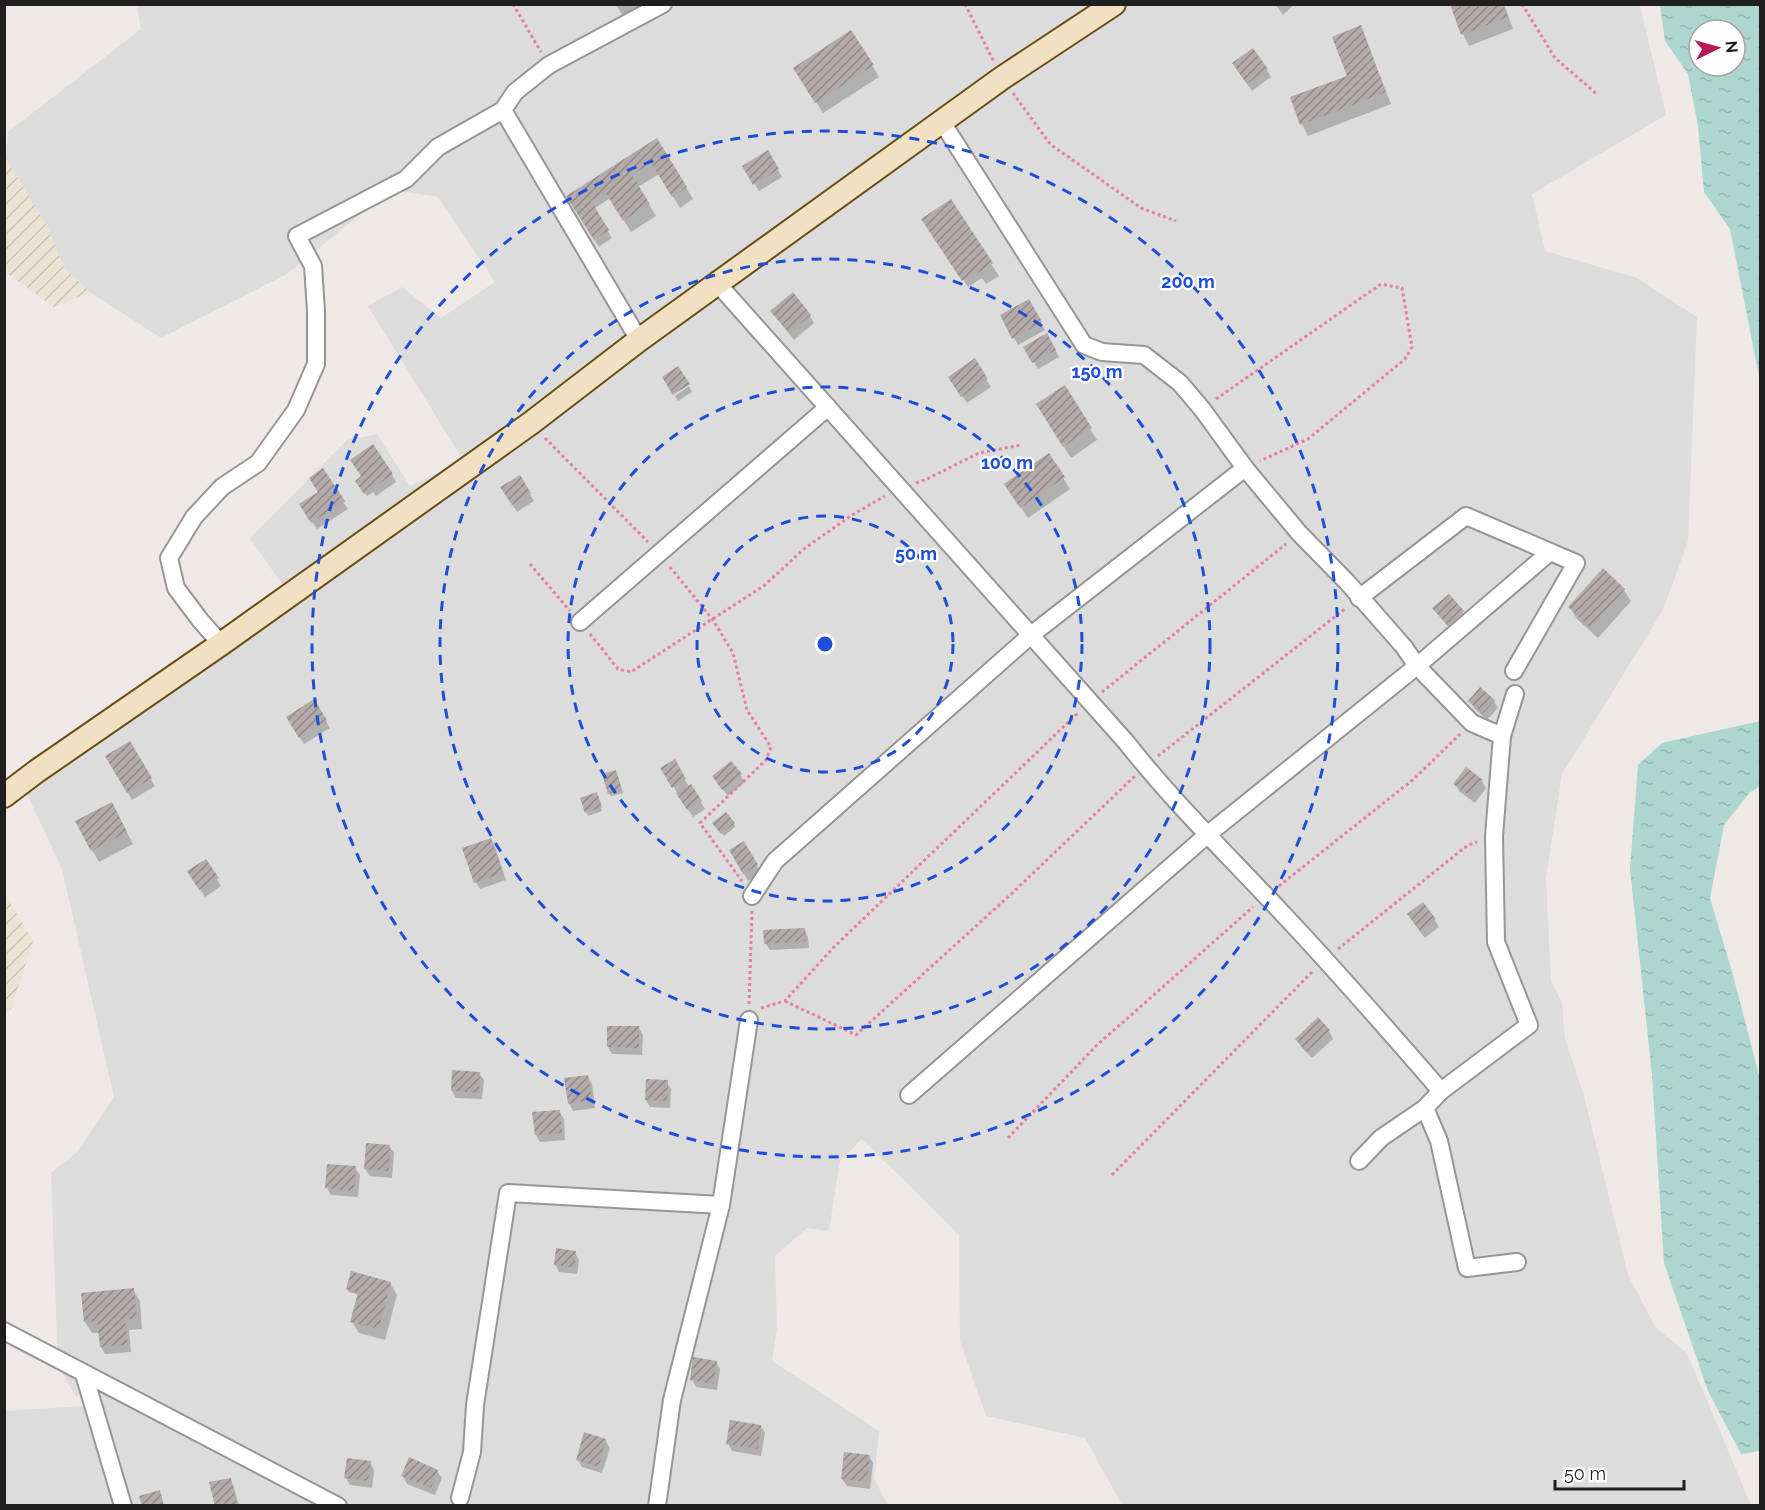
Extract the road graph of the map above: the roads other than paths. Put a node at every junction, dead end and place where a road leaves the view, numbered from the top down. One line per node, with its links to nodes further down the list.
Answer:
1 (663, 4): 3 (street)
2 (1114, 4): 4 (main road)
3 (503, 110): 6 (street); 13 (street)
4 (942, 122): 5 (main road); 8 (street)
5 (717, 283): 6 (main road); 7 (street)
6 (639, 340): 13 (main road)
7 (828, 407): 11 (street); 12 (street)
8 (1245, 468): 10 (street); 12 (street)
9 (1550, 552): 10 (street); 14 (street); 15 (street)
10 (1359, 598): 14 (street)
11 (580, 621)
12 (1031, 635): 19 (street); 20 (street)
13 (221, 644): 18 (main road)
14 (1417, 666): 17 (street); 19 (street)
15 (1514, 671)
16 (1515, 694): 17 (street)
17 (1502, 736): 22 (street)
18 (4, 796)
19 (1208, 835): 22 (street); 23 (street)
20 (752, 896)
21 (749, 1016): 26 (street)
22 (1441, 1091): 24 (street)
23 (909, 1095)
24 (1425, 1108): 25 (street); 27 (street)
25 (1359, 1161)
26 (722, 1205): 30 (street); 33 (street)
27 (1517, 1262)
28 (4, 1331): 29 (street)
29 (84, 1374): 31 (street); 32 (street)
30 (460, 1498)
31 (123, 1506)
32 (338, 1506)
33 (657, 1506)

